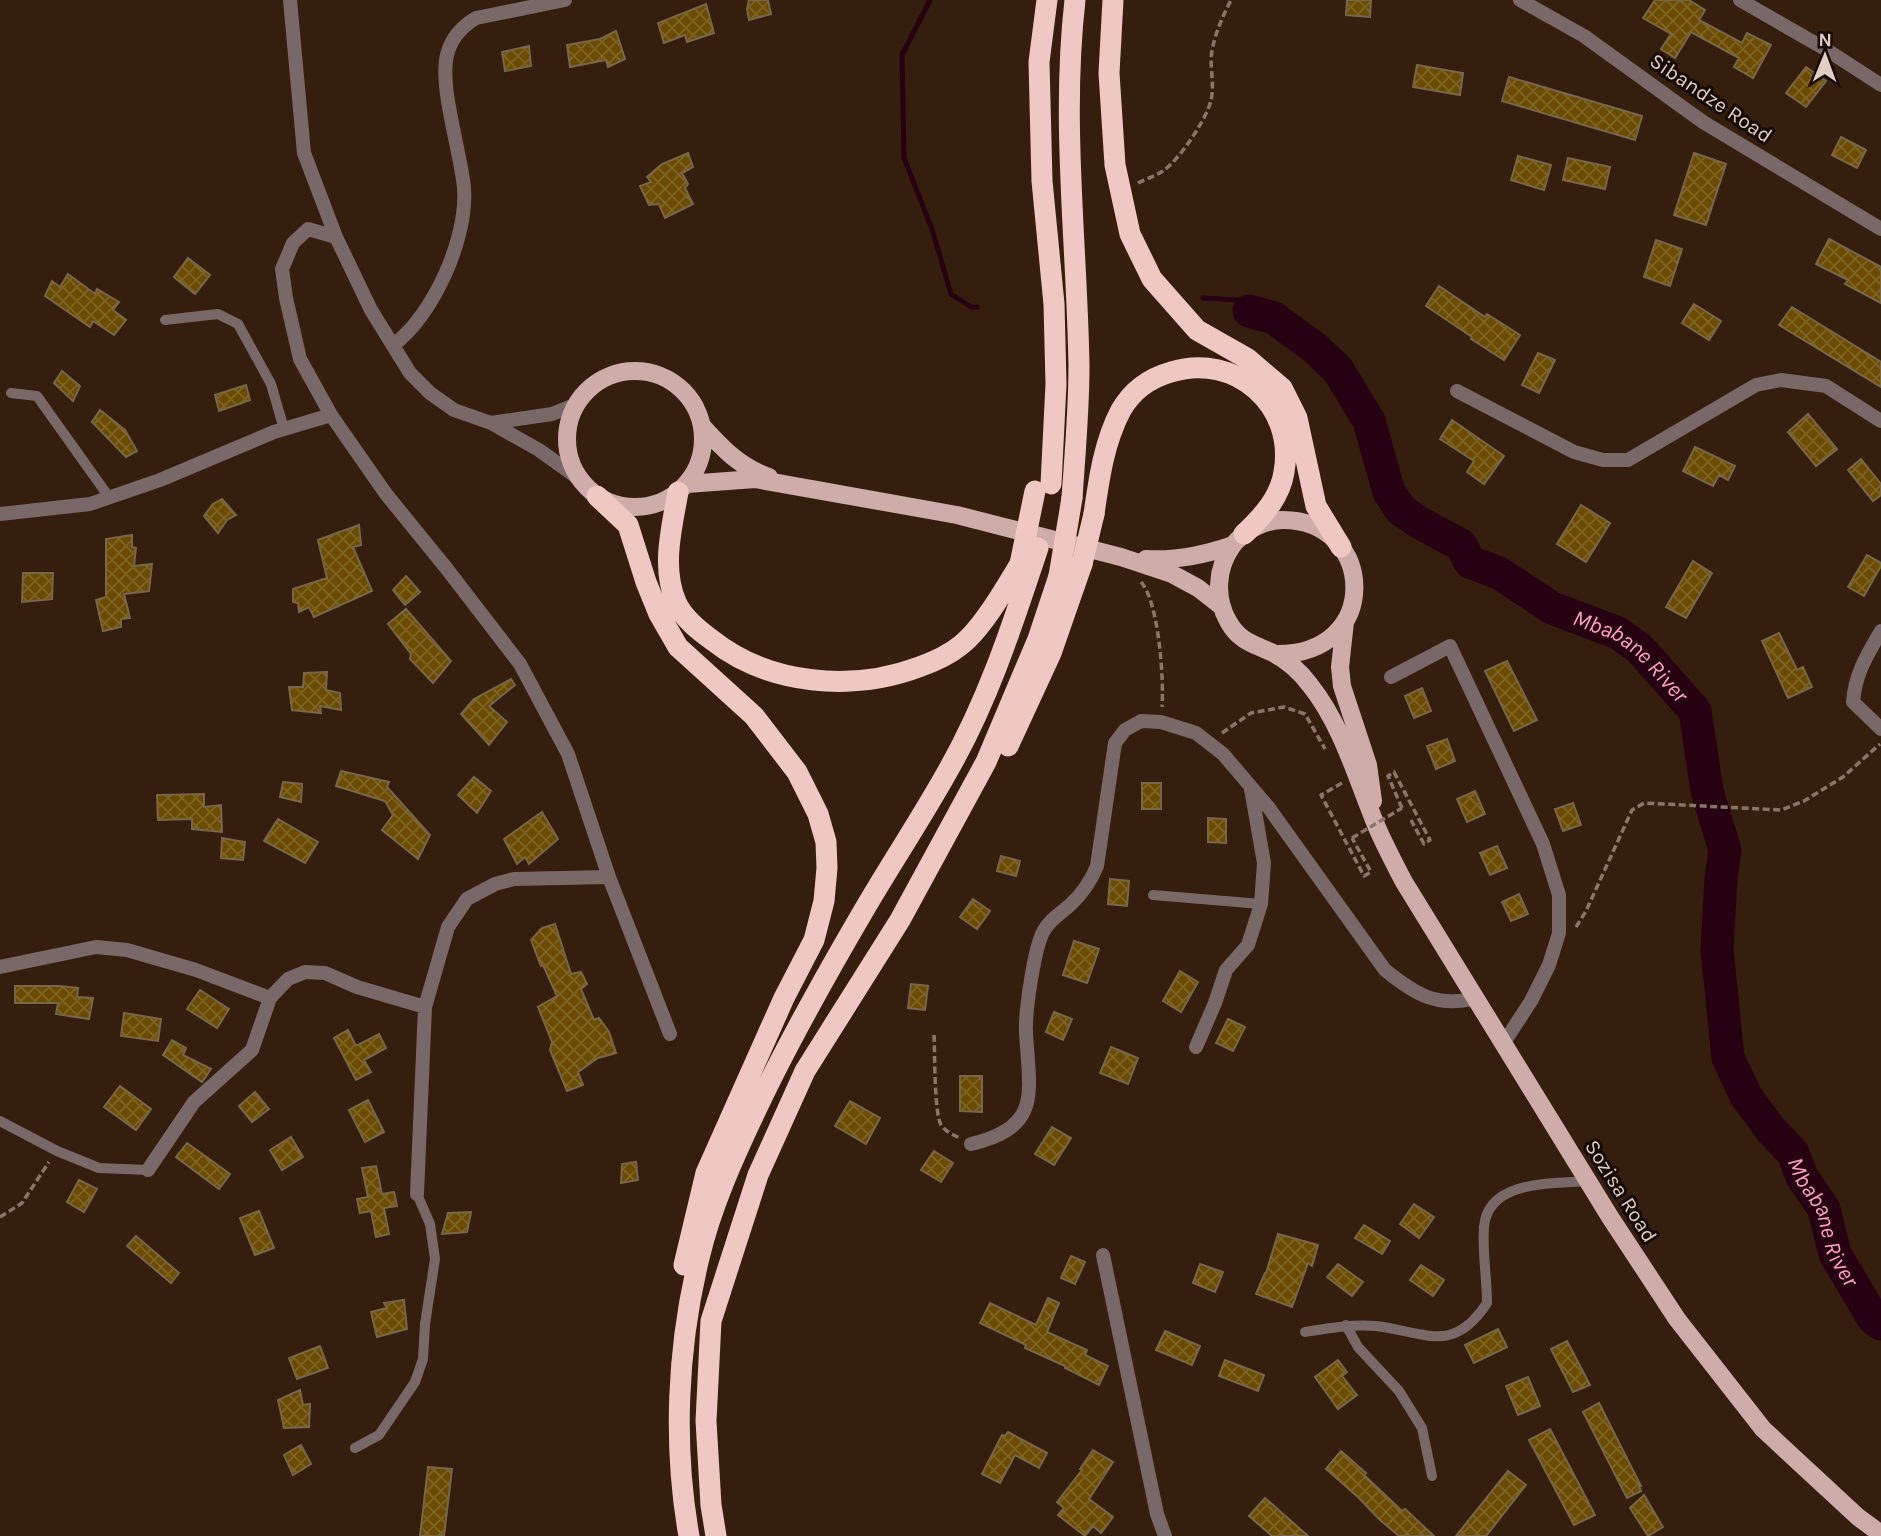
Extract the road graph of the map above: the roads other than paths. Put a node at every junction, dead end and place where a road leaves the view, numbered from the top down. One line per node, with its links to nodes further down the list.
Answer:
1 (290, 0): 10 (street)
2 (565, 0): 12 (street)
3 (1047, 0): 23 (highway)
4 (1074, 0): 42 (highway, bridge)
5 (1113, 0): 29 (highway)
6 (1520, 0): 9 (street, Sibandze Road)
7 (1740, 0): 8 (street)
8 (1881, 85)
9 (1881, 229)
10 (336, 237): 12 (street); 16 (street)
11 (165, 320): 20 (lane)
12 (393, 345): 18 (street)
13 (1457, 391): 17 (street)
14 (11, 394): 26 (lane)
15 (577, 404): 18 (street); 19 (main road); 21 (main road)
16 (331, 415): 20 (street); 39 (street)
17 (1881, 421)
18 (491, 423): 21 (street)
19 (703, 427): 22 (main road); 24 (main road)
20 (284, 429): 26 (street)
21 (578, 478): 25 (main road)
22 (796, 485): 24 (main road); 30 (main road)
23 (1043, 487): 24 (highway, bridge); 58 (highway)
24 (682, 488): 25 (main road)
25 (597, 496): 58 (highway)
26 (109, 498): 27 (street)
27 (0, 514)
28 (1239, 540): 29 (main road); 30 (main road); 31 (main road); 42 (highway, bridge)
29 (1341, 547): 32 (main road)
30 (1121, 557): 31 (main road)
31 (1221, 606): 34 (main road)
32 (1345, 622): 34 (main road); 38 (main road)
33 (1881, 631): 36 (street)
34 (1275, 654): 38 (main road)
35 (1391, 677): 48 (street)
36 (1881, 729)
37 (1250, 786): 41 (street); 45 (street); 51 (street)
38 (1377, 829): 45 (main road, Sozisa Road)
39 (609, 877): 46 (street); 47 (street)
40 (1153, 895): 41 (lane)
41 (1261, 904): 49 (street)
42 (900, 920): 63 (highway)
43 (0, 967): 44 (street)
44 (270, 998): 46 (street); 52 (street)
45 (1474, 999): 48 (main road, Sozisa Road)
46 (425, 1007): 54 (street)
47 (670, 1034)
48 (1503, 1044): 53 (main road, Sozisa Road)
49 (1196, 1047)
50 (0, 1121): 52 (lane)
51 (971, 1144)
52 (148, 1170)
53 (1588, 1181): 56 (lane); 61 (main road, Sozisa Road)
54 (417, 1194): 59 (lane)
55 (1103, 1255): 64 (street)
56 (1346, 1325): 57 (lane); 60 (lane)
57 (1305, 1332)
58 (680, 1402): 62 (highway)
59 (355, 1448)
60 (1432, 1476)
61 (1881, 1535)
62 (689, 1536)
63 (716, 1536)
64 (1165, 1536)

